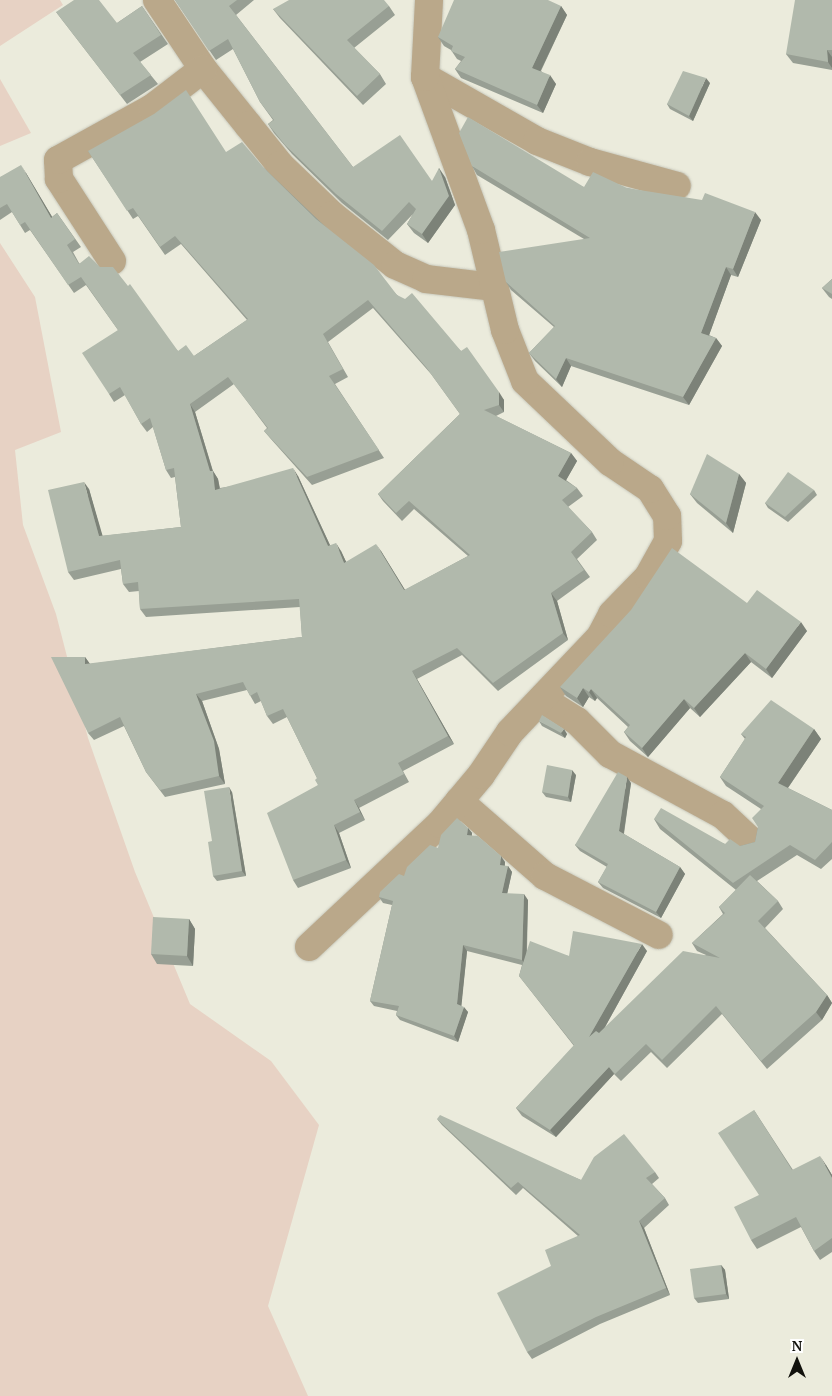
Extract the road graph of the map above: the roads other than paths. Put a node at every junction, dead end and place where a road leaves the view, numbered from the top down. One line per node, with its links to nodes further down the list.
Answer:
1 (157, 0): 3 (street)
2 (429, 0): 4 (street)
3 (203, 69): 6 (street); 7 (street)
4 (425, 77): 5 (street); 7 (street)
5 (677, 186)
6 (112, 262)
7 (493, 287): 8 (street)
8 (542, 699): 9 (street); 10 (street)
9 (459, 801): 11 (street); 12 (street)
10 (750, 840)
11 (659, 935)
12 (309, 947)

